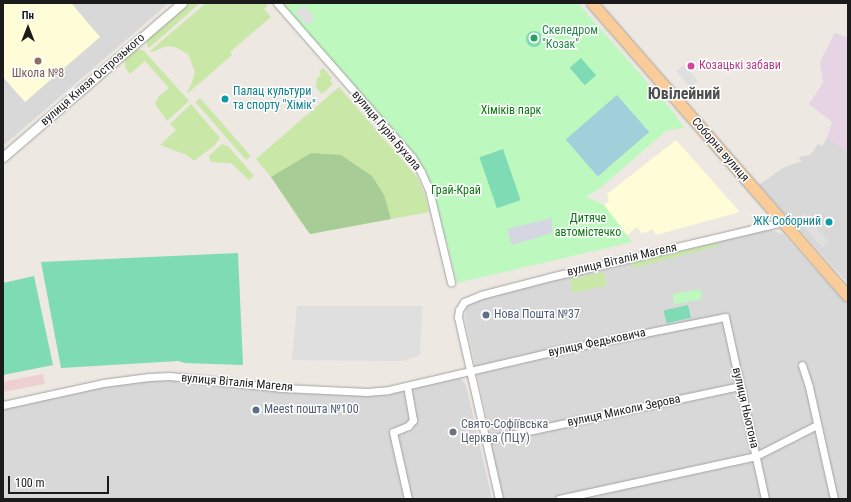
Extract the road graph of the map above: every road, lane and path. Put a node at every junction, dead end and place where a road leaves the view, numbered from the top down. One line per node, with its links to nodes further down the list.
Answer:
1 (182, 3): 4 (street, вулиця Князя Острозького)
2 (277, 3): 6 (street, вулиця Гурія Бухала)
3 (592, 3): 5 (main road, Соборна вулиця)
4 (3, 158)
5 (782, 222): 7 (main road, Соборна вулиця); 10 (street, вулиця Віталія Магеля)
6 (451, 282)
7 (848, 296)
8 (725, 317): 10 (street, вулиця Федьковича); 12 (street, вулиця Ньютона)
9 (802, 365): 14 (street)
10 (471, 371): 11 (street, вулиця Віталія Магеля); 15 (street)
11 (407, 386): 13 (street, вулиця Віталія Магеля); 17 (street)
12 (739, 386): 15 (street, вулиця Миколи Зерова); 16 (street, вулиця Ньютона)
13 (3, 405)
14 (817, 425): 16 (street); 21 (street)
15 (486, 440): 18 (street)
16 (756, 456): 19 (street); 20 (street, вулиця Ньютона)
17 (408, 499)
18 (499, 499)
19 (559, 499)
20 (765, 499)
21 (834, 499)

